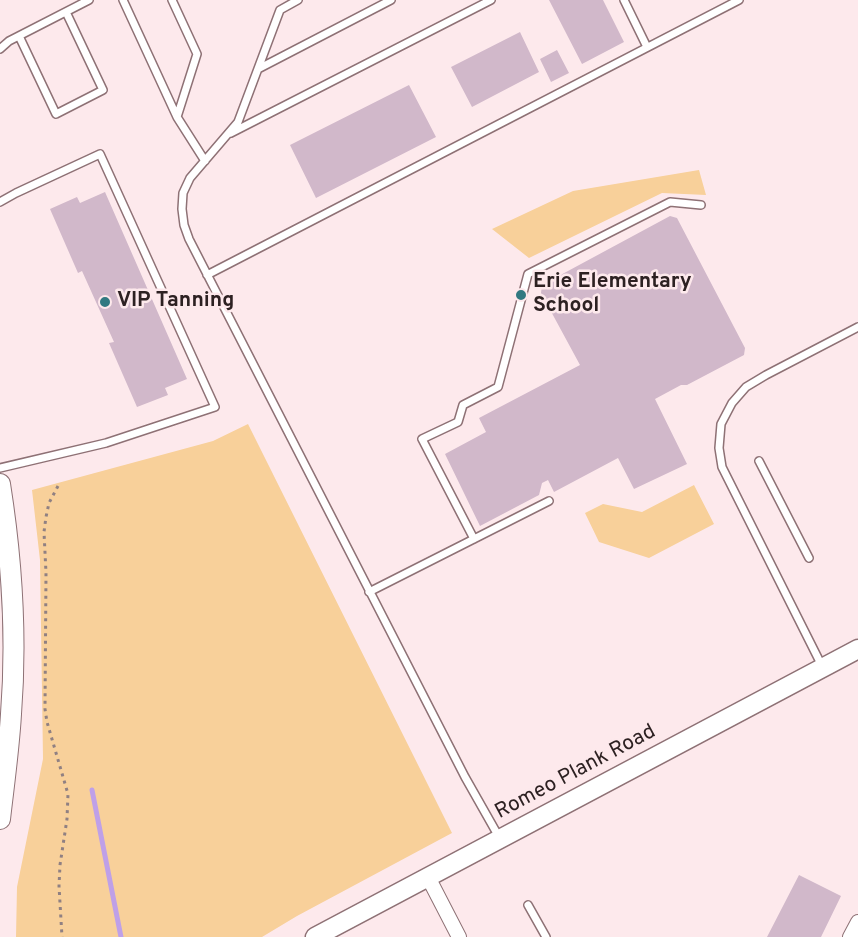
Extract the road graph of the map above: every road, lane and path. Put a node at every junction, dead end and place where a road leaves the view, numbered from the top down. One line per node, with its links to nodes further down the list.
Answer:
1 (89, 0): 9 (lane)
2 (123, 0): 14 (lane)
3 (172, 0): 14 (lane)
4 (298, 0): 13 (lane)
5 (391, 0): 13 (lane)
6 (491, 0): 15 (lane)
7 (624, 0): 11 (lane)
8 (739, 0): 11 (lane)
9 (66, 12): 10 (lane); 10 (lane)
10 (19, 36): 12 (lane)
11 (647, 47): 19 (lane)
12 (0, 49)
13 (258, 69): 15 (lane)
14 (177, 117): 16 (lane)
15 (226, 136): 16 (lane)
16 (205, 161): 19 (lane)
17 (0, 202): 22 (lane)
18 (701, 205): 26 (lane)
19 (207, 275): 28 (lane)
20 (858, 327): 30 (lane)
21 (759, 461): 27 (lane)
22 (0, 468)
23 (0, 484): 31 (main road)
24 (58, 486): 36 (path)
25 (549, 501): 26 (lane)
26 (474, 539): 28 (lane)
27 (809, 558)
28 (369, 592): 32 (lane)
29 (858, 649): 30 (street, Romeo Plank Road)
30 (823, 667): 32 (street, Romeo Plank Road)
31 (0, 819)
32 (500, 839): 33 (street, Romeo Plank Road)
33 (428, 877): 37 (street, Romeo Plank Road); 38 (street)
34 (528, 905): 39 (lane)
35 (858, 922): 40 (street)
36 (62, 937)
37 (315, 937)
38 (459, 937)
39 (546, 937)
40 (850, 937)

